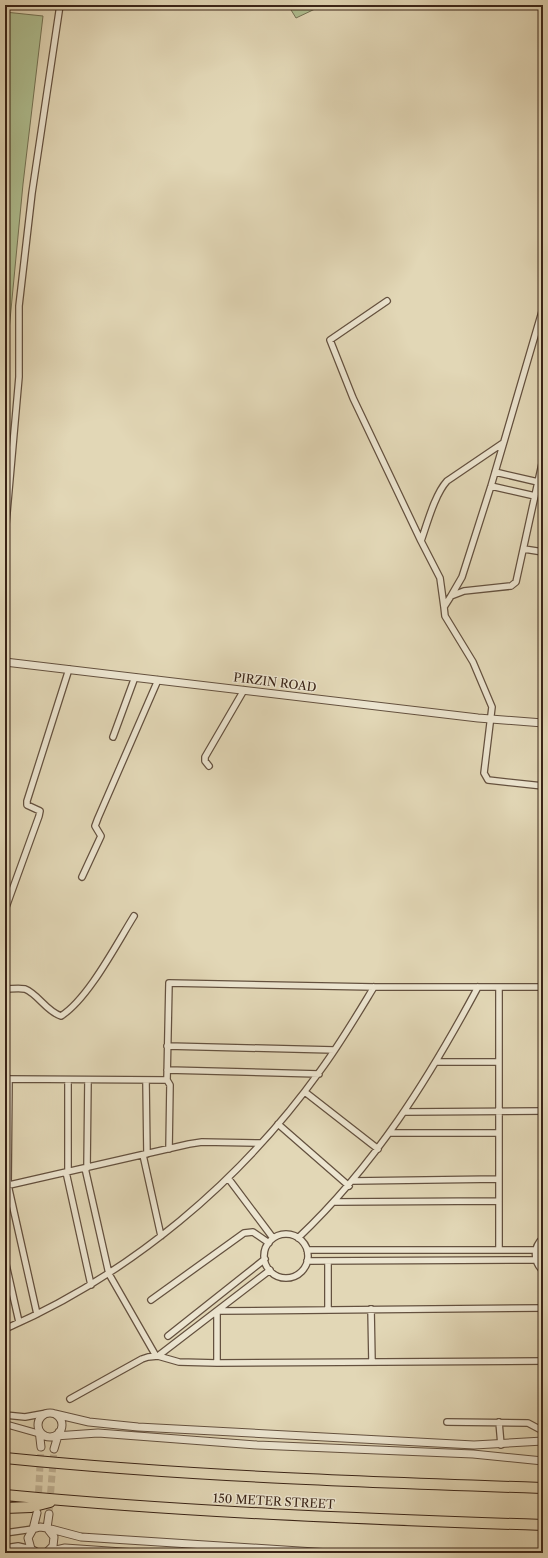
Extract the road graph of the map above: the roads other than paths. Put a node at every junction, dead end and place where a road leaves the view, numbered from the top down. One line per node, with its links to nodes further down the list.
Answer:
1 (60, 5): 10 (street)
2 (387, 301): 11 (street)
3 (543, 308): 4 (street)
4 (503, 443): 6 (street); 11 (street)
5 (543, 459): 7 (street)
6 (495, 472): 7 (street); 8 (street)
7 (538, 482): 9 (street)
8 (491, 486): 9 (street); 14 (street)
9 (535, 496): 12 (street)
10 (5, 535)
11 (421, 541): 15 (street)
12 (524, 549): 13 (street); 14 (street)
13 (543, 552)
14 (451, 596): 15 (street)
15 (444, 607): 21 (street)
16 (5, 662): 17 (street, PIRZIN ROAD)
17 (69, 669): 18 (street, PIRZIN ROAD); 27 (street)
18 (135, 677): 19 (street, PIRZIN ROAD); 23 (street)
19 (158, 680): 20 (street, PIRZIN ROAD); 26 (street)
20 (244, 690): 21 (street, PIRZIN ROAD); 24 (street)
21 (491, 719): 22 (street, PIRZIN ROAD); 25 (street)
22 (543, 723)
23 (113, 737)
24 (209, 766)
25 (543, 786)
26 (82, 877)
27 (5, 910)
28 (134, 916): 33 (street)
29 (374, 987): 30 (street); 34 (street); 35 (street)
30 (478, 987): 31 (street); 36 (street)
31 (500, 987): 32 (street); 37 (street)
32 (543, 987)
33 (5, 989)
34 (167, 1046): 35 (street); 38 (street)
35 (334, 1050): 39 (street)
36 (436, 1062): 37 (street); 48 (street)
37 (499, 1062): 46 (street)
38 (167, 1070): 39 (street); 43 (street)
39 (318, 1074): 45 (street)
40 (7, 1079): 41 (street); 61 (street)
41 (68, 1080): 42 (street); 57 (street)
42 (88, 1080): 44 (street); 56 (street)
43 (167, 1080): 44 (street); 53 (street)
44 (146, 1081): 55 (street)
45 (305, 1092): 49 (street); 54 (street)
46 (499, 1111): 47 (street); 48 (street); 51 (street)
47 (543, 1111)
48 (405, 1112): 50 (street)
49 (278, 1124): 52 (street); 60 (street)
50 (390, 1133): 51 (street); 54 (street)
51 (499, 1133): 59 (street)
52 (261, 1144): 53 (street); 58 (street)
53 (169, 1149): 55 (street)
54 (378, 1149): 60 (street)
55 (145, 1155): 56 (street); 64 (street)
56 (86, 1168): 57 (street); 79 (street)
57 (67, 1172): 61 (street); 80 (street)
58 (228, 1178): 64 (street); 65 (street)
59 (499, 1179): 60 (street); 62 (street)
60 (350, 1184): 63 (street)
61 (7, 1185): 86 (street)
62 (499, 1201): 63 (street); 70 (street)
63 (334, 1202): 66 (street)
64 (161, 1236): 79 (street)
65 (273, 1238): 66 (street); 68 (street)
66 (298, 1238): 69 (street)
67 (543, 1238): 71 (street)
68 (268, 1243): 72 (street); 81 (street)
69 (307, 1250): 70 (street); 75 (street)
70 (499, 1250): 71 (street)
71 (536, 1250): 74 (street)
72 (265, 1259): 77 (street); 89 (street)
73 (5, 1260): 87 (street)
74 (536, 1260): 76 (street); 78 (street)
75 (307, 1261): 76 (street); 77 (street)
76 (328, 1261): 83 (street)
77 (270, 1270): 85 (street)
78 (543, 1271)
79 (109, 1274): 80 (street); 90 (street)
80 (91, 1284): 86 (street)
81 (151, 1300)
82 (543, 1308): 84 (street)
83 (328, 1309): 84 (street); 85 (street)
84 (371, 1309): 92 (street)
85 (217, 1311): 90 (street); 93 (street)
86 (37, 1314): 87 (street)
87 (19, 1322): 88 (street)
88 (5, 1329)
89 (168, 1336)
90 (157, 1356): 93 (street); 94 (street)
91 (543, 1361): 92 (street)
92 (372, 1362): 93 (street)
93 (217, 1363)
94 (70, 1399)
95 (47, 1413): 96 (street); 97 (street); 102 (street)
96 (5, 1414)
97 (55, 1414): 103 (street); 105 (street)
98 (447, 1422): 99 (street)
99 (499, 1422): 101 (street); 105 (street)
100 (5, 1424): 102 (street)
101 (543, 1431)
102 (41, 1433): 103 (street); 106 (street)
103 (57, 1434): 107 (street); 109 (street)
104 (543, 1442): 105 (street)
105 (501, 1445)
106 (41, 1447)
107 (54, 1449)
108 (5, 1458): 110 (highway, 150 METER STREET)
109 (543, 1461)
110 (543, 1488)
111 (5, 1495): 112 (highway, 150 METER STREET)
112 (57, 1501): 113 (highway); 116 (highway, 150 METER STREET)
113 (5, 1508)
114 (37, 1513): 118 (street)
115 (49, 1514): 117 (street)
116 (543, 1525)
117 (47, 1528): 118 (street); 122 (street); 124 (street)
118 (33, 1529): 119 (street); 121 (street)
119 (5, 1533)
120 (5, 1548): 121 (street)
121 (34, 1551)
122 (46, 1552): 123 (street)
123 (137, 1553)
124 (330, 1553)

